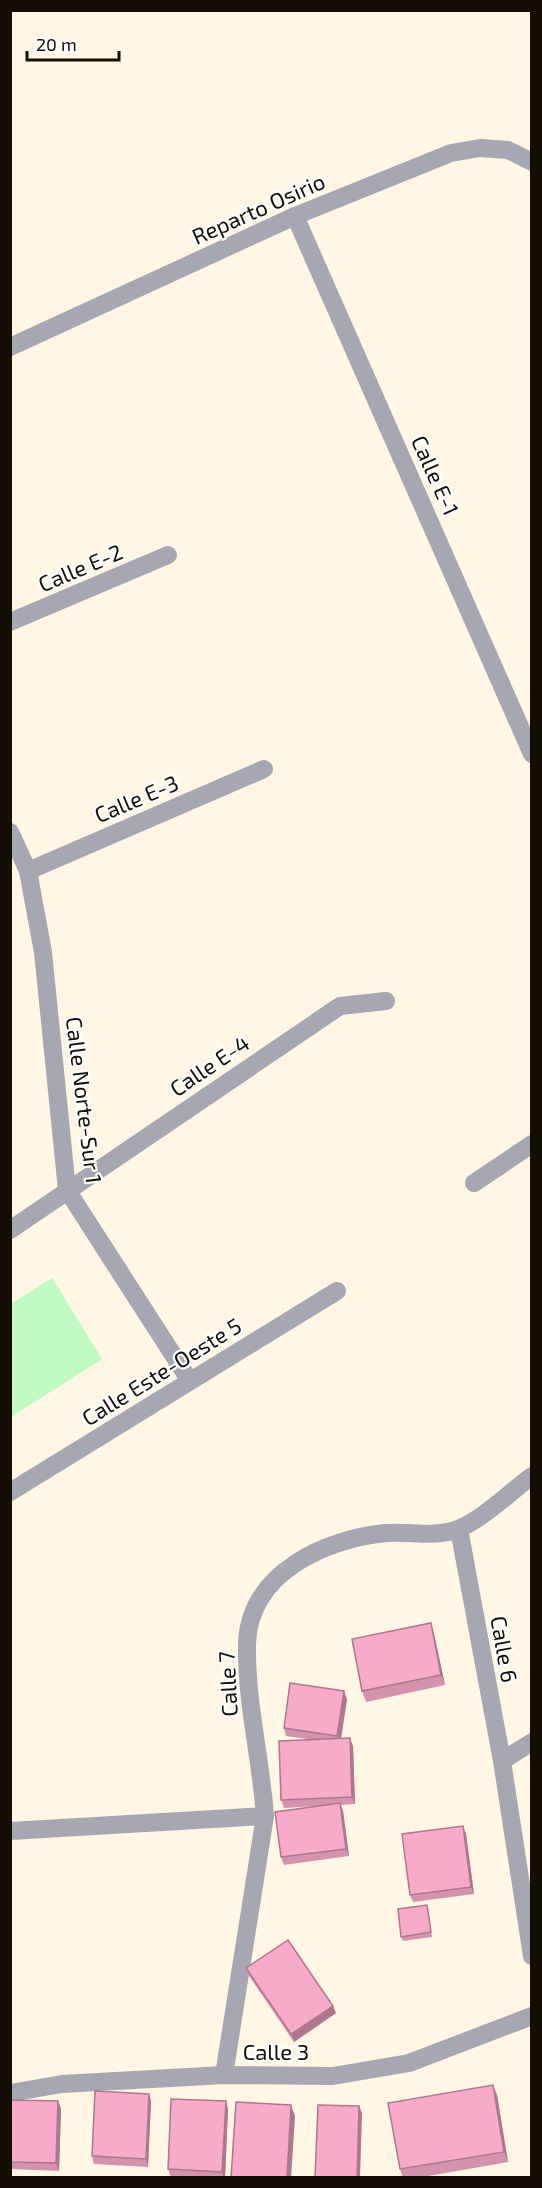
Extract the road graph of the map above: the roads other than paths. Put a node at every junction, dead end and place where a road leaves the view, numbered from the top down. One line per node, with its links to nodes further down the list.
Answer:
1 (531, 162): 2 (street, Reparto Osirio)
2 (295, 216): 3 (street, Reparto Osirio); 6 (street, Calle E-1)
3 (10, 347)
4 (168, 555): 5 (street, Calle E-2)
5 (10, 622)
6 (531, 754)
7 (264, 769): 9 (street, Calle E-3)
8 (10, 832): 9 (street, Calle Norte-Sur 1)
9 (28, 871): 13 (street, Calle Norte-Sur 1)
10 (386, 1001): 13 (street, Calle E-4)
11 (531, 1144): 12 (street)
12 (474, 1183)
13 (68, 1190): 14 (street, Calle E-4); 16 (street, Calle Norte-Sur 1)
14 (10, 1230)
15 (337, 1291): 16 (street, Calle Este-Oeste 5)
16 (190, 1381): 18 (street, Calle Este-Oeste 5)
17 (531, 1476): 19 (street, Calle 7)
18 (10, 1492)
19 (459, 1528): 21 (street, Calle 6); 22 (street, Calle 7)
20 (531, 1742): 21 (street)
21 (502, 1761): 24 (street, Calle 6)
22 (265, 1816): 23 (street); 26 (street, Calle 7)
23 (10, 1831)
24 (531, 1956)
25 (531, 2016): 26 (street, Calle 3)
26 (224, 2075): 27 (street, Calle 3)
27 (10, 2093)

